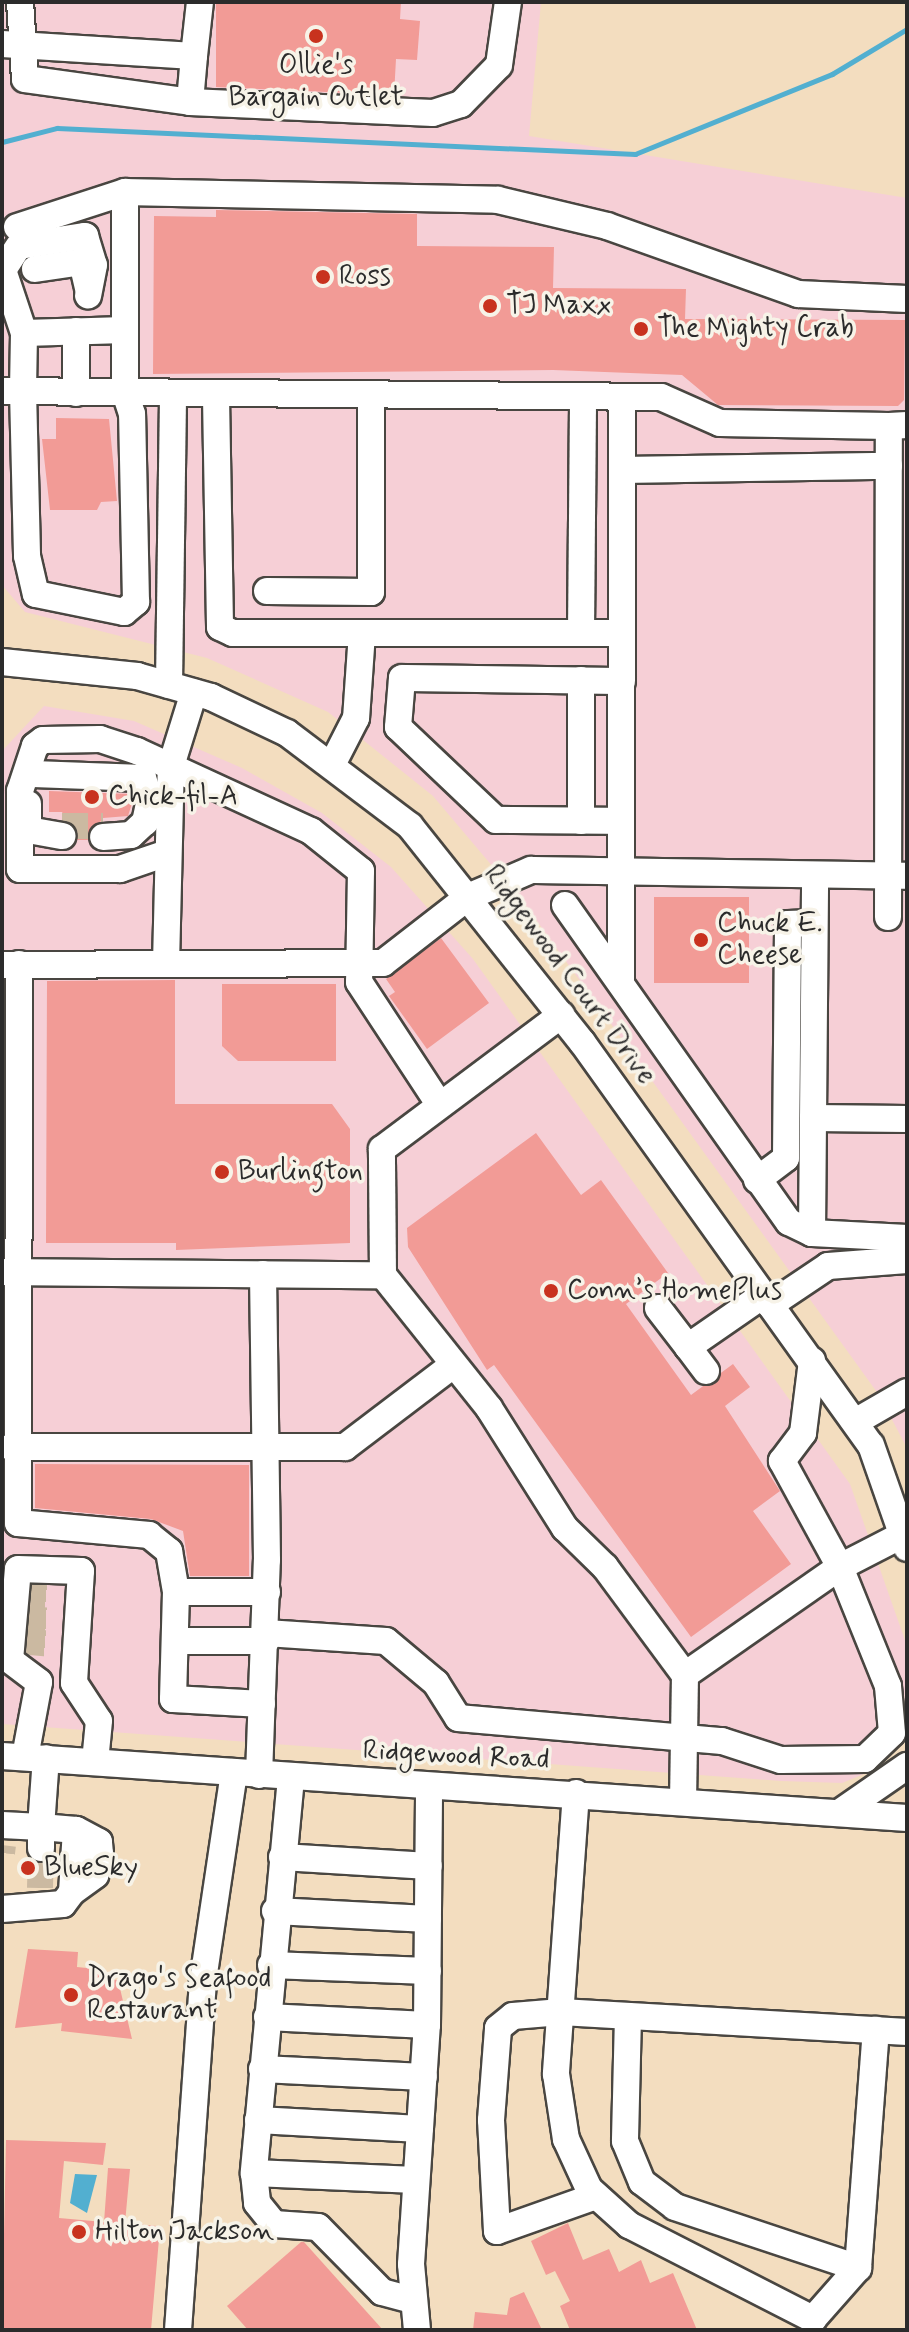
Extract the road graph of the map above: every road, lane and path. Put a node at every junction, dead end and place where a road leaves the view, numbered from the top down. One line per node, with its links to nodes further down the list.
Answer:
1 (20, 2): 4 (street)
2 (200, 2): 5 (street)
3 (508, 2): 6 (street)
4 (11, 44): 5 (street); 6 (street)
5 (194, 56): 6 (street)
6 (190, 102)
7 (125, 192): 8 (street); 9 (street); 10 (street)
8 (16, 250): 11 (street); 12 (street)
9 (907, 299)
10 (125, 330): 11 (street); 15 (street)
11 (82, 331): 12 (street); 14 (street)
12 (24, 333): 13 (street)
13 (13, 391): 14 (street); 15 (street)
14 (76, 393): 15 (street)
15 (125, 393): 16 (street)
16 (173, 394): 19 (street); 31 (street)
17 (371, 396): 18 (street); 19 (street); 24 (street)
18 (583, 396): 20 (street); 26 (street)
19 (216, 397): 25 (street)
20 (622, 397): 21 (street); 23 (street)
21 (898, 426): 22 (street)
22 (889, 466): 23 (street); 43 (street)
23 (622, 470): 27 (street)
24 (267, 591)
25 (362, 633): 26 (street); 33 (street)
26 (581, 633): 27 (street)
27 (622, 633): 30 (street)
28 (2, 662): 31 (street, Ridgewood Court Drive)
29 (581, 680): 30 (street); 36 (street); 36 (street)
30 (622, 681): 37 (street)
31 (181, 689): 33 (street, Ridgewood Court Drive); 34 (street)
32 (137, 751): 34 (street); 35 (street); 40 (street)
33 (332, 765): 44 (street, Ridgewood Court Drive)
34 (171, 766): 40 (street); 50 (street)
35 (33, 774): 38 (street); 39 (street)
36 (581, 821): 37 (street)
37 (621, 821): 41 (street)
38 (62, 831)
39 (103, 831)
40 (167, 853): 49 (street)
41 (621, 872): 42 (street); 44 (street); 51 (street)
42 (815, 875): 43 (street); 47 (street)
43 (898, 876): 46 (street)
44 (468, 897): 50 (street); 52 (street, Ridgewood Court Drive)
45 (565, 905): 51 (street)
46 (888, 917)
47 (814, 923): 54 (street); 56 (street)
48 (7, 964): 49 (street); 60 (street)
49 (166, 964): 50 (street)
50 (360, 964): 53 (street)
51 (621, 981): 56 (street)
52 (561, 1015): 53 (street); 63 (street, Ridgewood Court Drive)
53 (439, 1104): 62 (street)
54 (813, 1118): 55 (street); 57 (street)
55 (907, 1119)
56 (757, 1180): 57 (street)
57 (818, 1233): 58 (street)
58 (907, 1235)
59 (907, 1260): 63 (street)
60 (9, 1272): 61 (street); 71 (street)
61 (263, 1274): 62 (street); 72 (street)
62 (383, 1275): 67 (street)
63 (766, 1300): 65 (street); 66 (street, Ridgewood Court Drive)
64 (658, 1308): 65 (street)
65 (688, 1347): 68 (street)
66 (812, 1361): 70 (street, Ridgewood Court Drive); 75 (street)
67 (453, 1365): 72 (street); 81 (street)
68 (706, 1371)
69 (907, 1392): 70 (street)
70 (855, 1422): 73 (street, Ridgewood Court Drive)
71 (8, 1448): 72 (street); 76 (street)
72 (265, 1448): 77 (street)
73 (899, 1500): 74 (street, Ridgewood Court Drive)
74 (905, 1542): 75 (street)
75 (840, 1567): 81 (street); 85 (street)
76 (176, 1592): 77 (street); 80 (street)
77 (267, 1592): 79 (street)
78 (12, 1625): 82 (street); 83 (street)
79 (266, 1637): 80 (street); 84 (street); 85 (street)
80 (175, 1641): 84 (street)
81 (685, 1675): 85 (street)
82 (39, 1682): 83 (street); 86 (street)
83 (74, 1683): 87 (street)
84 (262, 1704): 89 (street)
85 (681, 1736): 93 (street)
86 (24, 1757): 87 (street, Ridgewood Road); 97 (street)
87 (95, 1762): 89 (street, Ridgewood Road)
88 (907, 1766): 94 (street)
89 (246, 1774): 90 (street, Ridgewood Road); 122 (street)
90 (291, 1778): 91 (street, Ridgewood Road); 98 (street)
91 (429, 1789): 92 (street, Ridgewood Road); 99 (street)
92 (576, 1793): 93 (street, Ridgewood Road); 105 (street)
93 (683, 1802): 94 (street, Ridgewood Road)
94 (839, 1813): 95 (street, Ridgewood Road)
95 (907, 1818)
96 (3, 1832): 97 (street)
97 (41, 1838): 100 (street)
98 (282, 1857): 99 (street); 101 (street)
99 (429, 1866): 102 (street)
100 (2, 1909)
101 (275, 1911): 102 (street); 103 (street)
102 (428, 1919): 104 (street)
103 (271, 1965): 104 (street); 107 (street)
104 (428, 1971): 108 (street)
105 (561, 2012): 106 (street); 117 (street); 117 (street)
106 (628, 2016): 109 (street); 118 (street)
107 (267, 2017): 108 (street); 111 (street)
108 (427, 2025): 112 (street)
109 (876, 2030): 110 (street); 120 (street)
110 (907, 2032)
111 (262, 2069): 112 (street); 113 (street)
112 (424, 2077): 114 (street)
113 (258, 2120): 114 (street); 115 (street)
114 (420, 2129): 116 (street)
115 (254, 2173): 116 (street); 121 (street)
116 (416, 2180): 121 (street)
117 (596, 2196): 119 (street)
118 (675, 2207): 119 (street); 120 (street)
119 (658, 2240): 120 (street)
120 (858, 2268)
121 (411, 2300): 123 (street)
122 (178, 2330)
123 (417, 2330)

